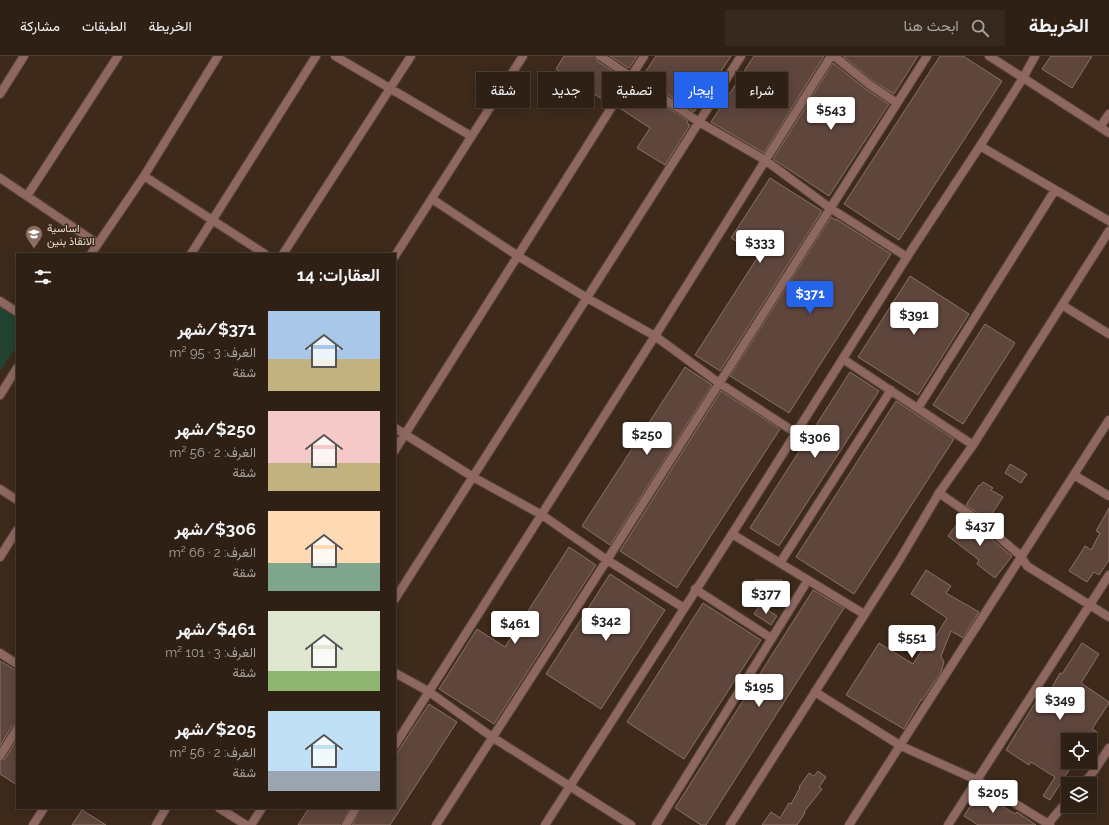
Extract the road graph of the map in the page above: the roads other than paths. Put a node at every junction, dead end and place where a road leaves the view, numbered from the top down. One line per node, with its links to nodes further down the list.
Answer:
1 (24, 56): 20 (street)
2 (118, 56): 34 (street)
3 (316, 56): 37 (street)
4 (335, 56): 19 (street)
5 (411, 56): 19 (street)
6 (523, 56): 28 (street)
7 (600, 56): 16 (street)
8 (644, 56): 17 (street)
9 (741, 56): 25 (street)
10 (831, 56): 30 (street)
11 (834, 56): 22 (street)
12 (927, 56): 22 (street)
13 (989, 56): 18 (street)
14 (1035, 56): 18 (street)
15 (214, 57): 31 (street)
16 (622, 72)
17 (634, 72)
18 (1023, 78): 26 (street); 29 (street)
19 (391, 88): 28 (street); 44 (street)
20 (0, 94)
21 (666, 101): 25 (street)
22 (897, 103): 36 (street)
23 (611, 108): 46 (street)
24 (1109, 114): 26 (street)
25 (699, 122): 30 (street); 48 (street)
26 (1100, 127): 27 (street)
27 (1109, 133)
28 (472, 136): 35 (street)
29 (980, 146): 33 (street); 47 (street)
30 (765, 160): 36 (street); 53 (street)
31 (144, 176): 37 (street); 40 (street)
32 (0, 178): 34 (street)
33 (1055, 190): 38 (street); 59 (street)
34 (27, 196): 40 (street)
35 (432, 199): 45 (street); 46 (street)
36 (830, 208): 47 (street); 56 (street)
37 (213, 220): 42 (street); 43 (street)
38 (1109, 221)
39 (1109, 231): 50 (street)
40 (98, 244): 41 (street)
41 (92, 253)
42 (192, 253)
43 (264, 253)
44 (284, 253)
45 (396, 254)
46 (518, 256): 48 (street); 63 (street)
47 (907, 258): 54 (street)
48 (587, 298): 53 (street); 67 (street)
49 (0, 301): 51 (street)
50 (1062, 305): 52 (street); 64 (street)
51 (16, 311)
52 (1109, 334)
53 (655, 336): 56 (street); 72 (street)
54 (843, 359): 57 (street); 62 (street)
55 (16, 370): 58 (street)
56 (719, 383): 62 (street); 77 (street)
57 (891, 390): 59 (street); 78 (street)
58 (0, 395)
59 (918, 408): 64 (street)
60 (1109, 420): 66 (street)
61 (396, 429): 63 (street)
62 (796, 433): 74 (street)
63 (405, 435): 65 (street); 67 (street)
64 (973, 445): 69 (street)
65 (396, 448)
66 (1074, 474): 70 (street); 75 (street)
67 (473, 477): 72 (street); 82 (street)
68 (0, 488): 71 (street)
69 (939, 493): 75 (street); 85 (street)
70 (1109, 496)
71 (16, 499)
72 (542, 515): 77 (street); 91 (street)
73 (16, 532): 76 (street)
74 (732, 534): 78 (street); 81 (street)
75 (1021, 556): 83 (street); 96 (street)
76 (0, 557)
77 (607, 560): 84 (street); 94 (street)
78 (780, 563): 80 (street)
79 (1109, 575): 83 (street)
80 (808, 580): 85 (street); 87 (street)
81 (696, 590): 84 (street); 87 (street)
82 (396, 598)
83 (1090, 605): 86 (street); 100 (street)
84 (684, 608): 101 (street)
85 (864, 614): 92 (street)
86 (1109, 616)
87 (771, 638): 116 (street)
88 (0, 652): 89 (street)
89 (16, 663)
90 (396, 674): 91 (street)
91 (428, 691): 94 (street); 95 (street)
92 (815, 692): 96 (street); 117 (street)
93 (16, 731): 98 (street)
94 (492, 737): 101 (street); 113 (street)
95 (396, 743)
96 (901, 746): 100 (street); 118 (street)
97 (1109, 748): 99 (street)
98 (0, 756)
99 (1089, 777)
100 (977, 780): 119 (street); 120 (street)
101 (570, 786): 114 (street); 115 (street)
102 (43, 809): 108 (street)
103 (165, 809): 109 (street)
104 (220, 809): 110 (street)
105 (261, 809): 111 (street)
106 (355, 809): 112 (street)
107 (1061, 809): 120 (street)
108 (33, 825)
109 (156, 825)
110 (246, 825)
111 (251, 825)
112 (346, 825)
113 (436, 825)
114 (545, 825)
115 (631, 825)
116 (656, 825)
117 (730, 825)
118 (849, 825)
119 (948, 825)
120 (1048, 825)

